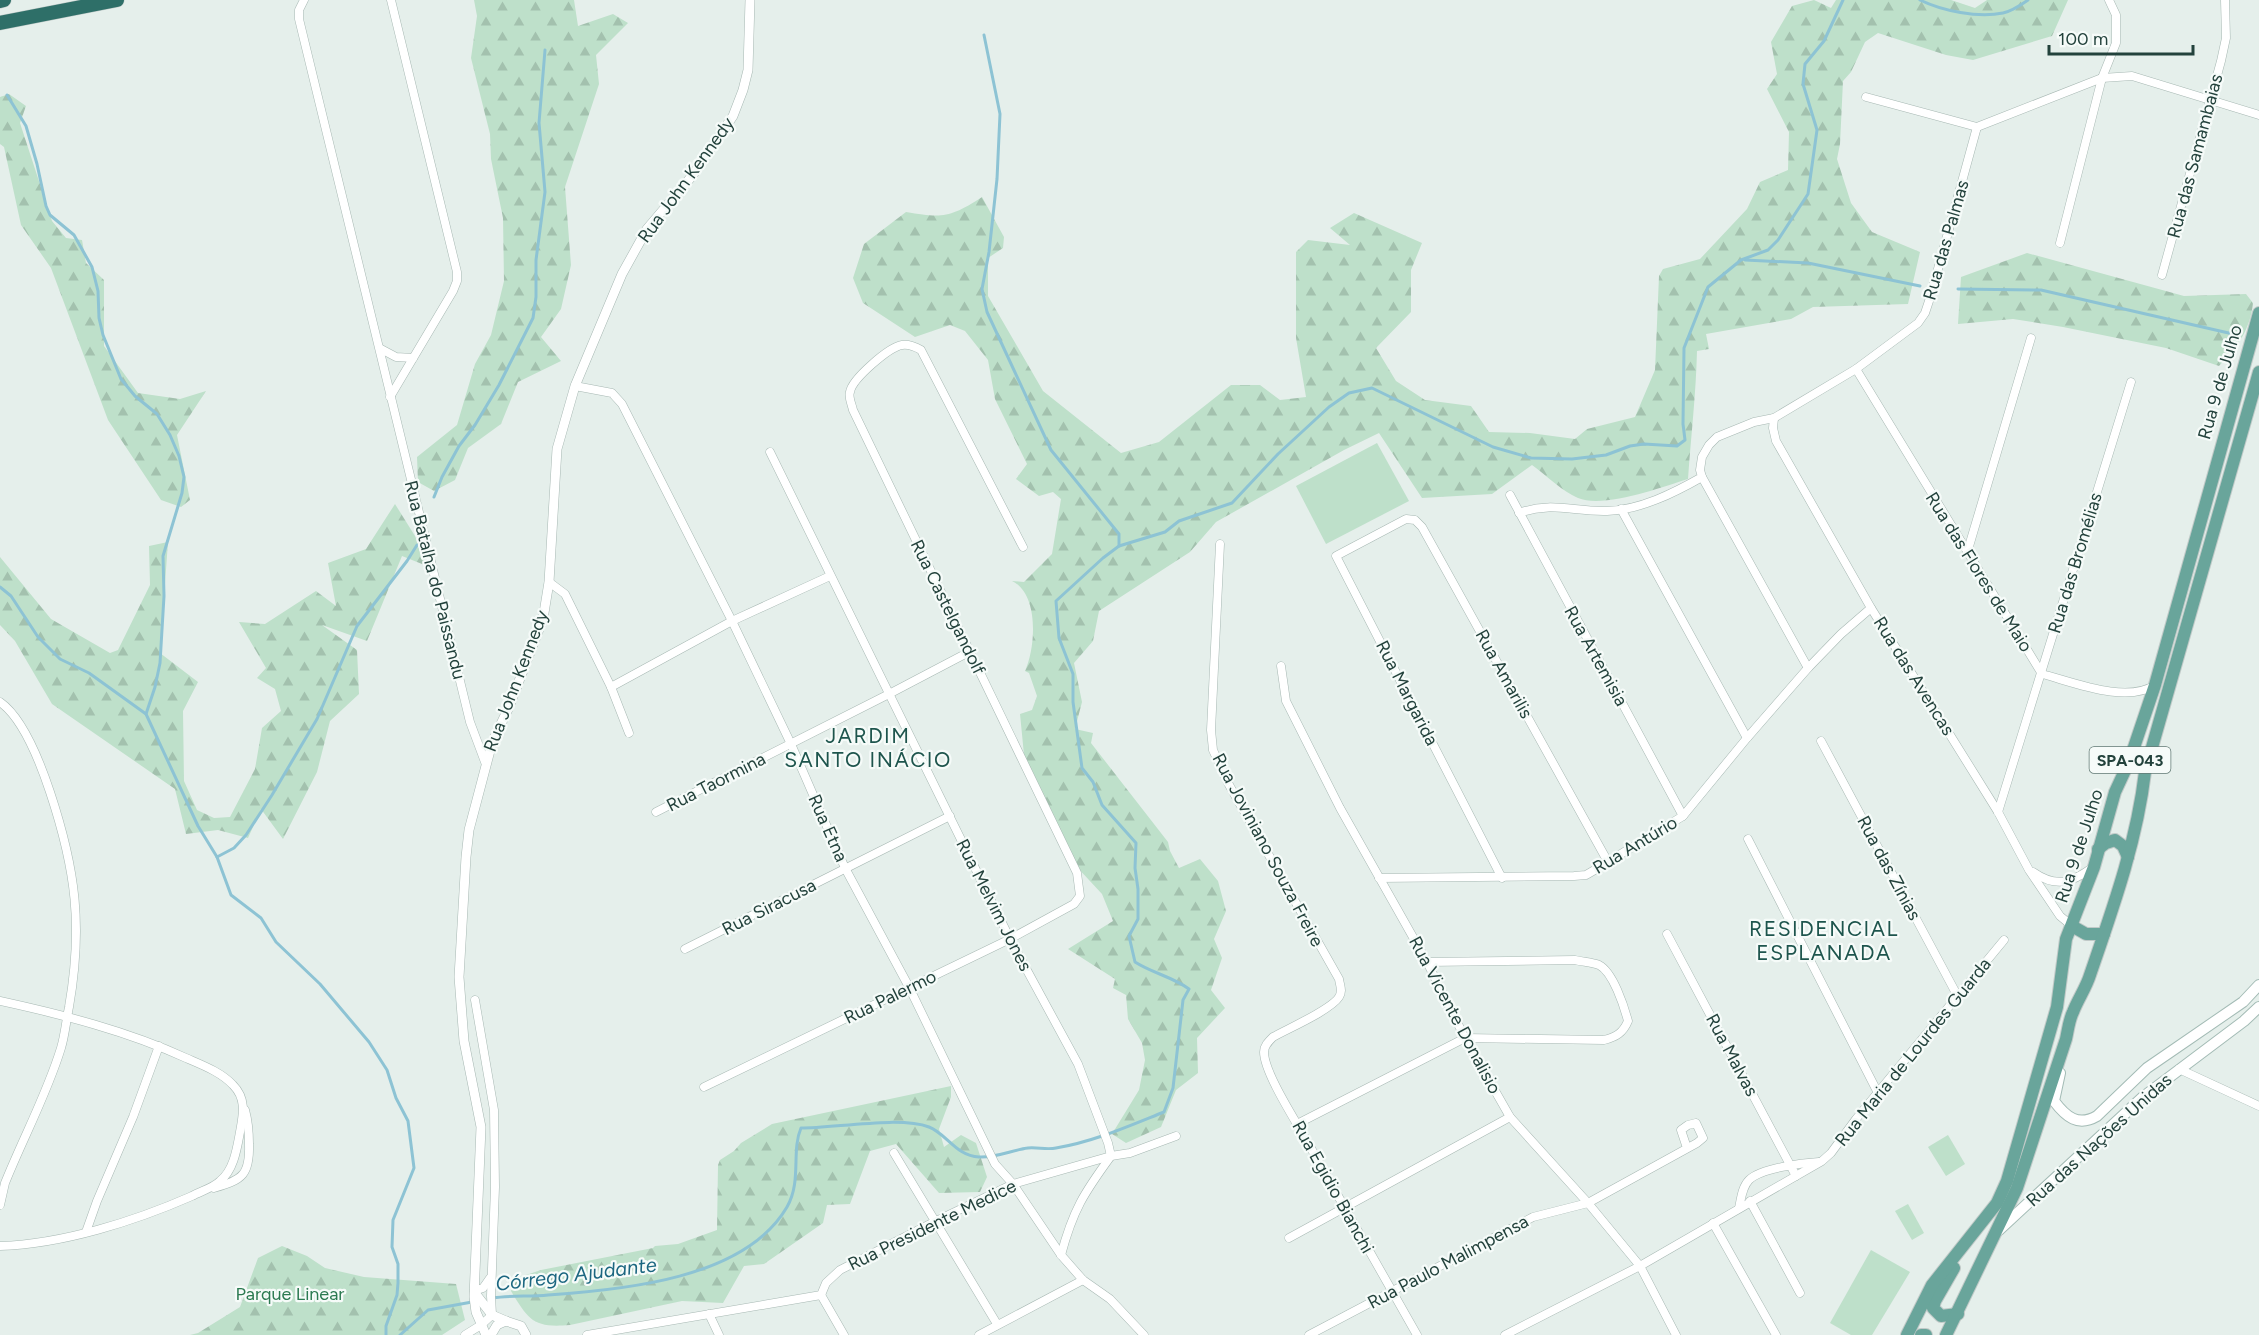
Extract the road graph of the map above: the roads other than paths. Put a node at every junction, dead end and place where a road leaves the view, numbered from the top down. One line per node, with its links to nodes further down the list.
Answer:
1 (117, 0): 7 (highway)
2 (304, 0): 17 (street, Rua Batalha do Paissandu)
3 (391, 0): 18 (street)
4 (750, 0): 22 (street, Rua John Kennedy)
5 (2109, 0): 8 (street)
6 (2225, 0): 10 (street, Rua das Samambaias)
7 (0, 23)
8 (2102, 78): 10 (street); 12 (street); 13 (street)
9 (1866, 98): 12 (street)
10 (2210, 99): 11 (street); 14 (street, Rua das Samambaias)
11 (2259, 115)
12 (1977, 128): 19 (street, Rua das Palmas)
13 (2060, 243)
14 (2162, 275)
15 (2259, 313): 42 (main road, Rua 9 de Julho / SPA-043)
16 (2031, 338): 33 (street)
17 (381, 349): 18 (street); 23 (street, Rua Batalha do Paissandu)
18 (413, 358): 23 (street)
19 (1856, 369): 24 (street, Rua das Palmas); 33 (street, Rua das Flores de Maio)
20 (2259, 372): 57 (main road, Rua 9 de Julho / SPA-043)
21 (2131, 382): 41 (street, Rua das Bromélias)
22 (575, 386): 35 (street, Rua John Kennedy); 37 (street, Rua Etna)
23 (390, 397): 50 (street, Rua Batalha do Paissandu)
24 (1774, 418): 26 (street, Rua das Palmas); 36 (street, Rua das Avencas)
25 (770, 452): 34 (street, Rua Melvim Jones)
26 (1702, 477): 28 (street); 40 (street)
27 (1510, 495): 29 (street, Rua Artemisia)
28 (1621, 509): 29 (street); 47 (street)
29 (1519, 513): 54 (street, Rua Artemisia)
30 (1383, 531): 58 (street, Rua Amarilis); 63 (street, Rua Margarida)
31 (1220, 544): 79 (street, Rua Joviniano Souza Freire)
32 (1023, 547): 38 (street, Rua Castelgandolf)
33 (1967, 553): 41 (street, Rua das Flores de Maio)
34 (830, 576): 37 (street); 44 (street, Rua Melvim Jones)
35 (549, 582): 43 (street); 50 (street, Rua John Kennedy)
36 (1871, 608): 40 (street, Rua Antúrio); 52 (street, Rua das Avencas)
37 (732, 621): 43 (street); 49 (street, Rua Etna)
38 (969, 652): 44 (street, Rua Taormina); 64 (street, Rua Castelgandolf)
39 (1281, 666): 62 (street, Rua Vicente Donalisio)
40 (1808, 668): 47 (street, Rua Antúrio)
41 (2042, 674): 42 (street); 52 (street, Rua das Bromélias)
42 (2155, 685): 56 (main road, Rua 9 de Julho / SPA-043)
43 (611, 687): 46 (street)
44 (889, 694): 49 (street, Rua Taormina); 53 (street, Rua Melvim Jones)
45 (1, 702): 78 (street)
46 (629, 733)
47 (1747, 738): 54 (street, Rua Antúrio)
48 (1821, 741): 74 (street, Rua das Zínias)
49 (791, 744): 51 (street, Rua Taormina); 60 (street, Rua Etna)
50 (485, 762): 117 (street, Rua John Kennedy)
51 (656, 812)
52 (1998, 812): 61 (street, Rua das Avencas)
53 (950, 816): 60 (street, Rua Siracusa); 68 (street, Rua Melvim Jones)
54 (1683, 816): 58 (street, Rua Antúrio)
55 (1748, 839): 85 (street)
56 (2098, 849): 57 (main road); 59 (main road, Rua 9 de Julho / SPA-043)
57 (2128, 857): 67 (main road, Rua 9 de Julho / SPA-043)
58 (1608, 862): 63 (street, Rua Antúrio)
59 (2094, 867): 61 (street); 65 (main road, Rua 9 de Julho / SPA-043)
60 (845, 868): 70 (street, Rua Siracusa); 73 (street, Rua Etna)
61 (2029, 870): 65 (street, Rua das Avencas)
62 (1379, 878): 63 (street, Rua Antúrio); 71 (street, Rua Vicente Donalisio)
63 (1502, 878)
64 (1074, 904): 68 (street, Rua Palermo)
65 (2072, 926): 67 (main road); 101 (main road, Rua 9 de Julho / SPA-043)
66 (1667, 934): 95 (street, Rua Malvas)
67 (2104, 934): 81 (main road, Rua 9 de Julho / SPA-043)
68 (1010, 939): 73 (street, Rua Palermo); 93 (street, Rua Melvim Jones)
69 (2004, 940): 74 (street, Rua Maria de Lourdes Guarda)
70 (685, 949)
71 (1427, 962): 80 (street, Rua Vicente Donalisio); 80 (street)
72 (2259, 985): 81 (main road, Rua das Nações Unidas)
73 (909, 987): 84 (street, Rua Palermo); 97 (street, Rua Etna)
74 (1957, 996): 85 (street, Rua Maria de Lourdes Guarda)
75 (475, 1000): 113 (street)
76 (0, 1001): 78 (street)
77 (2259, 1007): 83 (main road, Rua das Nações Unidas)
78 (67, 1016): 82 (street); 102 (street)
79 (1273, 1037): 89 (street, Rua Egidio Bianchi)
80 (1465, 1038): 88 (street, Rua Vicente Donalisio); 89 (street)
81 (2067, 1039): 107 (main road, Rua 9 de Julho / SPA-043)
82 (159, 1046): 86 (street); 108 (street)
83 (2180, 1069): 87 (street); 107 (main road, Rua das Nações Unidas)
84 (704, 1087)
85 (1878, 1093): 94 (street, Rua Maria de Lourdes Guarda)
86 (244, 1104): 98 (street); 98 (street)
87 (2259, 1106)
88 (1510, 1117): 100 (street, Rua Vicente Donalisio); 103 (street)
89 (1298, 1124): 103 (street, Rua Egidio Bianchi)
90 (1176, 1136): 93 (street, Rua Presidente Medice)
91 (1687, 1148): 100 (street, Rua Paulo Malimpensa)
92 (894, 1153): 105 (street)
93 (1111, 1156): 97 (street, Rua Presidente Medice); 111 (street)
94 (1822, 1161): 95 (street, Rua Maria de Lourdes Guarda); 96 (street, Rua Maria de Lourdes Guarda)
95 (1790, 1165): 96 (street, Rua Malvas); 104 (street, Rua Maria de Lourdes Guarda)
96 (1796, 1176): 99 (street, Rua Maria de Lourdes Guarda)
97 (1013, 1184): 105 (street, Rua Presidente Medice); 111 (street, Rua Etna)
98 (199, 1193): 108 (street)
99 (1750, 1201): 104 (street, Rua Maria de Lourdes Guarda); 116 (street)
100 (1588, 1203): 112 (street, Rua Vicente Donalisio); 115 (street, Rua Paulo Malimpensa)
101 (1996, 1203): 121 (main road); 140 (main road, Rua 9 de Julho)
102 (0, 1205)
103 (1346, 1208): 109 (street); 115 (street, Rua Egidio Bianchi)
104 (1739, 1208): 106 (street)
105 (936, 1221): 118 (street, Rua Presidente Medice); 123 (street)
106 (1713, 1223): 112 (street); 139 (street)
107 (1999, 1230): 121 (main road, Rua 9 de Julho)
108 (86, 1232): 110 (street)
109 (1289, 1238)
110 (0, 1246)
111 (1061, 1256): 114 (street)
112 (1640, 1266): 137 (street); 138 (street, Rua Vicente Donalisio)
113 (491, 1274): 117 (street); 119 (street)
114 (1083, 1280): 123 (street); 134 (street)
115 (1392, 1291): 135 (street, Rua Paulo Malimpensa); 136 (street, Rua Egidio Bianchi)
116 (1800, 1293)
117 (475, 1294): 119 (street, Rua John Kennedy)
118 (821, 1295): 120 (street); 132 (street)
119 (484, 1311): 122 (street); 124 (street, Rua John Kennedy); 124 (street)
120 (709, 1314): 125 (street); 131 (street)
121 (1958, 1314): 143 (main road, Rua 9 de Julho)
122 (506, 1321): 128 (street); 129 (street)
123 (998, 1324): 133 (street)
124 (481, 1325): 126 (street); 127 (street, Rua John Kennedy)
125 (618, 1332): 130 (street)
126 (465, 1335)
127 (486, 1335)
128 (491, 1335)
129 (526, 1335)
130 (587, 1335)
131 (719, 1335)
132 (844, 1335)
133 (979, 1335)
134 (1144, 1335)
135 (1309, 1335)
136 (1417, 1335)
137 (1506, 1335)
138 (1676, 1335)
139 (1776, 1335)
140 (1907, 1335)
141 (1921, 1335): 142 (main road)
142 (1926, 1335)
143 (1946, 1335)

